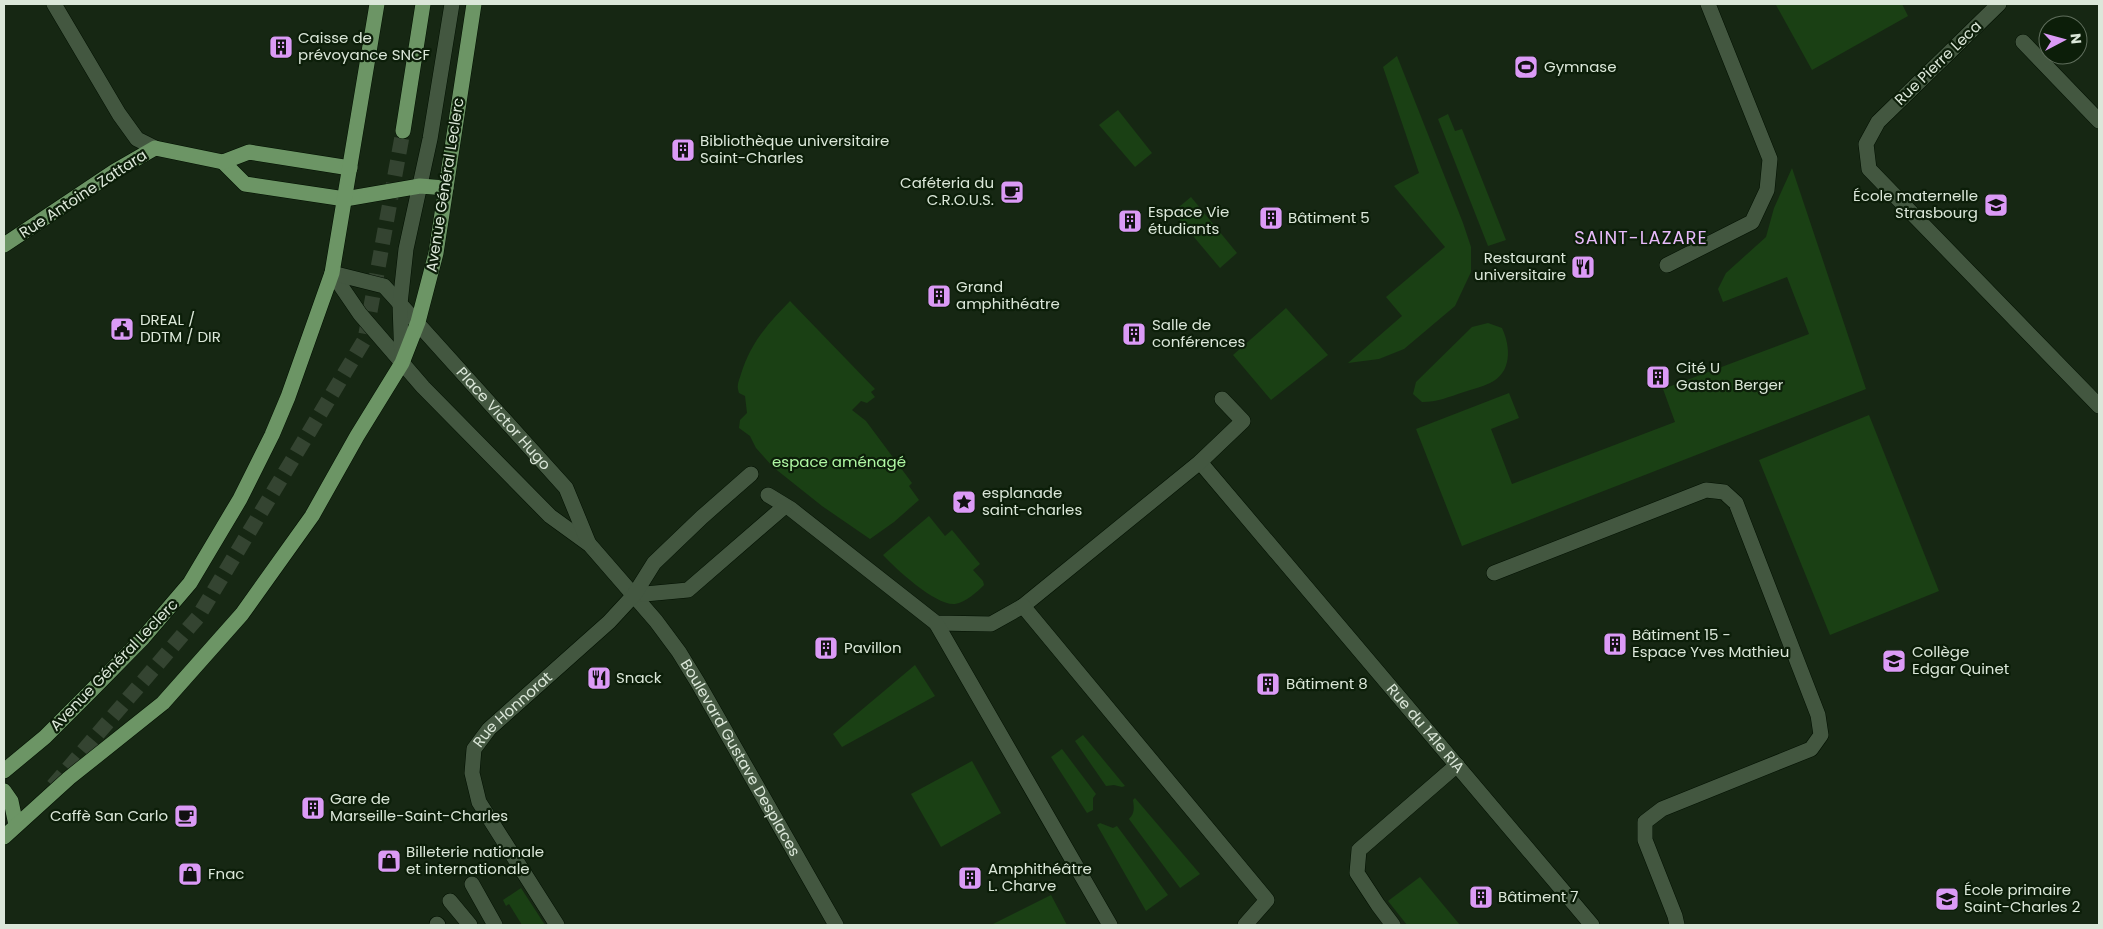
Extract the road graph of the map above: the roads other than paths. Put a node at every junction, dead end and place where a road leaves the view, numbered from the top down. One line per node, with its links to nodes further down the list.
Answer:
1 (54, 4): 11 (street)
2 (377, 4): 13 (main road, Avenue Général Leclerc)
3 (423, 4): 10 (main road)
4 (452, 4): 14 (street)
5 (474, 4): 15 (main road, Avenue Général Leclerc)
6 (1708, 4): 18 (street)
7 (1999, 4): 24 (street, Rue Pierre Leca)
8 (2023, 42): 9 (street)
9 (2099, 121)
10 (403, 131)
11 (155, 148): 12 (main road, Rue Antoine Zattara); 17 (main road, Rue Antoine Zattara)
12 (223, 162): 13 (main road); 16 (main road)
13 (350, 168): 16 (main road, Avenue Général Leclerc)
14 (420, 186): 15 (main road); 16 (main road); 20 (street)
15 (446, 188): 21 (main road, Avenue Général Leclerc)
16 (345, 199): 19 (main road, Avenue Général Leclerc)
17 (4, 245)
18 (1667, 265)
19 (332, 273): 20 (street); 22 (street); 35 (main road, Avenue Général Leclerc)
20 (400, 304): 21 (street, Place Victor Hugo); 22 (street)
21 (418, 322): 22 (main road, Avenue Général Leclerc); 29 (street, Place Victor Hugo)
22 (402, 363): 29 (street, Place Victor Hugo); 37 (main road, Avenue Général Leclerc)
23 (1222, 399): 25 (street)
24 (2099, 406)
25 (1200, 462): 32 (street); 34 (street, Rue du 141e RIA)
26 (751, 474): 31 (street, Rue Honnorat)
27 (768, 494): 28 (street)
28 (785, 506): 31 (street); 33 (street)
29 (590, 545): 31 (street, Place Victor Hugo)
30 (1494, 573): 49 (street)
31 (634, 595): 43 (street, Rue Honnorat); 44 (street, Boulevard Gustave Desplaces)
32 (1023, 606): 33 (street); 46 (street)
33 (936, 623): 45 (street)
34 (1457, 765): 47 (street); 48 (street, Rue du 141e RIA)
35 (4, 771)
36 (4, 790): 37 (main road)
37 (16, 826): 38 (main road, Avenue Général Leclerc)
38 (4, 837)
39 (472, 884): 42 (street)
40 (450, 901): 41 (street)
41 (470, 925)
42 (495, 925)
43 (558, 925)
44 (836, 925)
45 (1110, 925)
46 (1245, 925)
47 (1393, 925)
48 (1592, 925)
49 (1677, 925)

